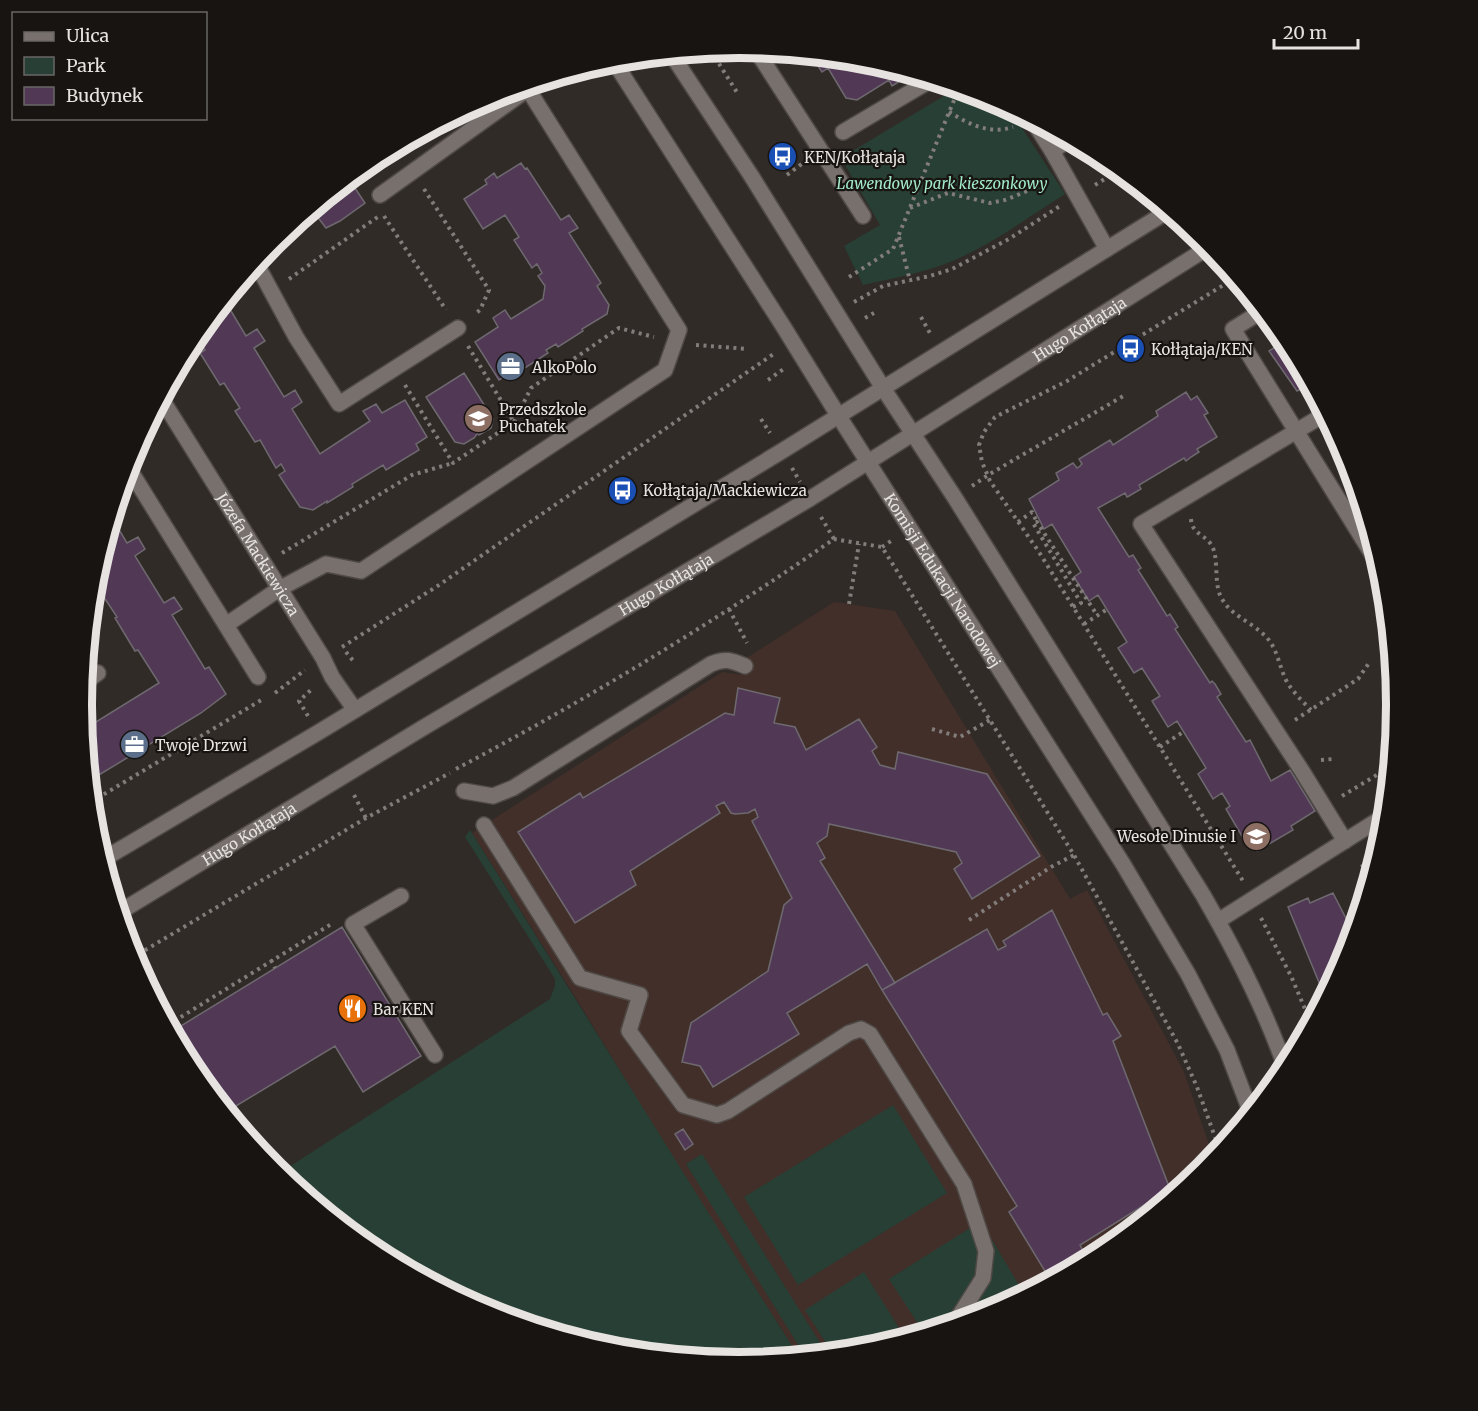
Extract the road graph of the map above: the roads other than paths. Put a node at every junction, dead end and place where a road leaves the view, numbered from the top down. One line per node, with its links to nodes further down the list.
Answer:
1 (762, 59): 13 (street)
2 (676, 62): 19 (street)
3 (619, 70): 21 (street, Komisji Edukacji Narodowej)
4 (922, 86): 8 (street)
5 (530, 93): 28 (street)
6 (509, 101): 11 (street)
7 (1032, 129): 10 (street)
8 (843, 132)
9 (1063, 146): 10 (street)
10 (1054, 154): 14 (street)
11 (380, 195)
12 (1161, 215): 14 (street)
13 (863, 216)
14 (1107, 249): 19 (street)
15 (1200, 253): 24 (street, Hugo Kołłątaja)
16 (260, 271): 18 (street)
17 (1255, 316): 23 (street)
18 (458, 328)
19 (883, 388): 21 (street); 24 (street)
20 (166, 406): 28 (street, Józefa Mackiewicza)
21 (838, 415): 25 (street, Komisji Edukacji Narodowej); 34 (street)
22 (1318, 418): 23 (street)
23 (1297, 431): 27 (street); 38 (street)
24 (914, 434): 25 (street, Hugo Kołłątaja); 42 (street)
25 (868, 463): 41 (street, Hugo Kołłątaja); 45 (street, Komisji Edukacji Narodowej)
26 (134, 477): 29 (street)
27 (1365, 542)
28 (279, 589): 29 (street); 34 (street, Józefa Mackiewicza)
29 (226, 625): 33 (street)
30 (745, 666): 35 (street)
31 (98, 673): 32 (street)
32 (93, 677)
33 (258, 677)
34 (355, 710): 39 (street)
35 (464, 791)
36 (1375, 822): 38 (street)
37 (484, 825): 46 (street)
38 (1345, 841): 42 (street)
39 (110, 855)
40 (400, 896): 43 (street)
41 (125, 909)
42 (1218, 921): 44 (street)
43 (435, 1055)
44 (1281, 1058)
45 (1248, 1104)
46 (961, 1313)

